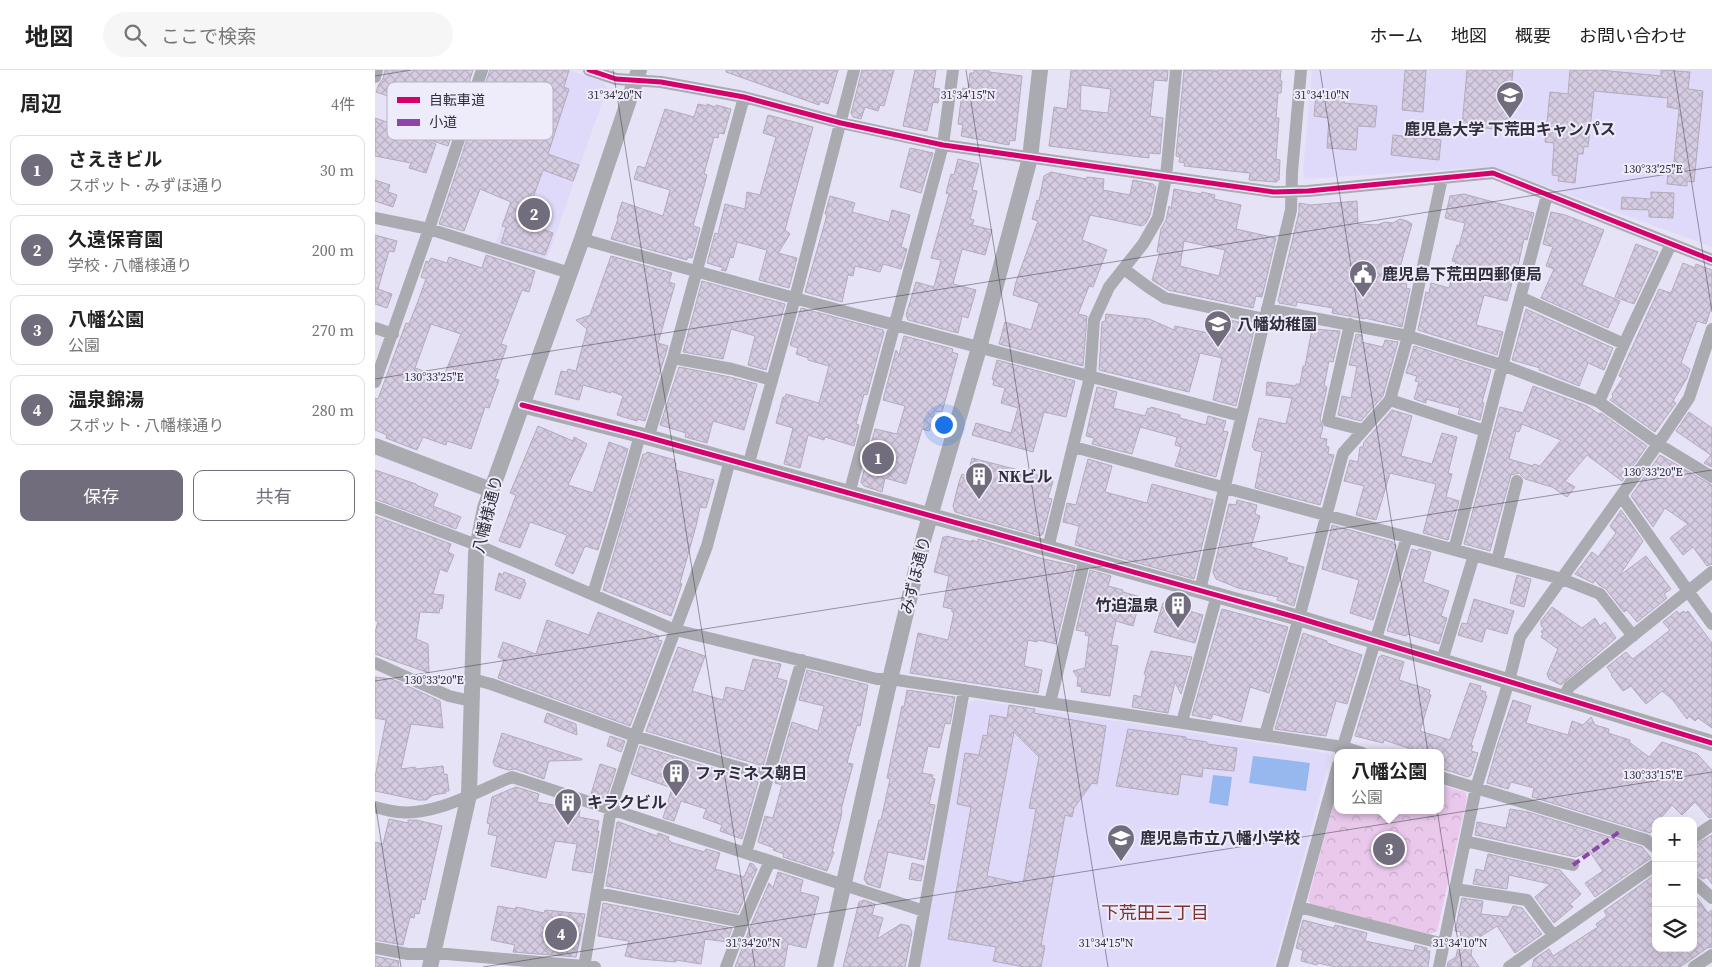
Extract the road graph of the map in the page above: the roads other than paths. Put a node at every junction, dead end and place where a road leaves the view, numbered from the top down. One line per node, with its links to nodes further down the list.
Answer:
1 (377, 70): 10 (street)
2 (482, 70): 11 (street)
3 (589, 70): 9 (street)
4 (854, 70): 13 (street)
5 (953, 70): 15 (street)
6 (1040, 70): 16 (street, みずほ通り)
7 (1176, 70): 17 (street)
8 (1301, 70): 19 (street)
9 (637, 75): 12 (street); 23 (street, 八幡様通り)
10 (375, 77)
11 (478, 82)
12 (744, 97): 13 (street); 27 (street)
13 (841, 123): 15 (street); 30 (street)
14 (459, 140): 22 (street)
15 (943, 145): 16 (street); 33 (street)
16 (1030, 158): 17 (street); 40 (street, みずほ通り)
17 (1166, 177): 19 (street); 26 (street)
18 (1442, 178): 19 (street); 20 (street); 37 (street)
19 (1291, 191): 31 (street)
20 (1547, 195): 24 (street); 29 (street)
21 (375, 218): 22 (street)
22 (429, 229): 28 (street); 36 (street)
23 (582, 239): 27 (street); 28 (street, 八幡様通り)
24 (1671, 244): 25 (street); 39 (street)
25 (1712, 260)
26 (1124, 269): 31 (street); 43 (street)
27 (695, 272): 30 (street); 41 (street)
28 (570, 273): 48 (street, 八幡様通り)
29 (1520, 297): 39 (street); 42 (street)
30 (795, 298): 33 (street); 44 (street)
31 (1266, 314): 32 (street); 49 (street)
32 (1350, 324): 37 (street); 50 (street)
33 (895, 326): 40 (street); 62 (street)
34 (375, 328): 36 (street)
35 (1712, 329): 38 (street)
36 (393, 334): 45 (street)
37 (1408, 336): 42 (street); 46 (street)
38 (1710, 343): 53 (street)
39 (1624, 344): 47 (street)
40 (979, 348): 43 (street); 66 (street, みずほ通り)
41 (673, 358): 44 (street); 52 (street)
42 (1502, 364): 47 (street); 51 (street)
43 (1090, 376): 49 (street); 55 (street)
44 (772, 380): 57 (street)
45 (375, 382)
46 (1390, 400): 50 (street); 51 (street)
47 (1599, 402): 53 (street)
48 (522, 405): 52 (street); 61 (street, 八幡様通り)
49 (1241, 416): 60 (street)
50 (1363, 430): 65 (street)
51 (1485, 431): 70 (street)
52 (644, 437): 56 (street); 78 (street)
53 (1658, 444): 58 (street); 63 (street)
54 (375, 446): 61 (street)
55 (1074, 447): 60 (street); 69 (street)
56 (729, 460): 57 (street); 82 (street)
57 (748, 466): 62 (street)
58 (1712, 477)
59 (1517, 481): 73 (street)
60 (1224, 488): 65 (street); 76 (street)
61 (491, 490): 68 (street, 八幡様通り)
62 (849, 494): 66 (street)
63 (1621, 496): 75 (street); 77 (street)
64 (375, 506): 68 (street)
65 (1327, 515): 67 (street); 80 (street)
66 (929, 516): 69 (street); 89 (street, みずほ通り)
67 (1407, 537): 70 (street); 84 (street)
68 (477, 545): 78 (street); 88 (street, 八幡様通り)
69 (1048, 548): 72 (street)
70 (1454, 550): 71 (street)
71 (1474, 555): 73 (street); 86 (street)
72 (1085, 558): 76 (street); 94 (street)
73 (1497, 561): 75 (street)
74 (1712, 572): 77 (street)
75 (1561, 578): 83 (street); 90 (street)
76 (1200, 590): 79 (street)
77 (1688, 592): 81 (street); 83 (street)
78 (593, 594): 82 (street)
79 (1217, 595): 80 (street); 95 (street)
80 (1299, 618): 84 (street); 96 (street)
81 (1712, 624)
82 (675, 630): 85 (street); 97 (street)
83 (1633, 636): 92 (street)
84 (1376, 640): 86 (street); 100 (street)
85 (802, 660): 89 (street); 101 (street)
86 (1442, 661): 90 (street)
87 (375, 663): 93 (street)
88 (472, 679): 93 (street, 八幡様通り); 97 (street)
89 (890, 679): 91 (street); 116 (street, みずほ通り)
90 (1509, 681): 92 (street); 104 (street)
91 (964, 690): 94 (street); 122 (street)
92 (1563, 698): 98 (street)
93 (471, 701): 105 (street, 八幡様通り)
94 (1050, 703): 95 (street)
95 (1182, 722): 96 (street)
96 (1265, 735): 99 (street)
97 (635, 736): 101 (street); 107 (street)
98 (1712, 743)
99 (1337, 749)
100 (1342, 749)
101 (767, 776): 112 (street)
102 (1444, 778): 104 (street)
103 (1334, 780): 121 (street)
104 (1476, 788): 110 (street); 111 (street)
105 (469, 795): 106 (street); 107 (street); 128 (street, 八幡様通り)
106 (375, 807)
107 (611, 809): 112 (street); 119 (street)
108 (1712, 825): 109 (street)
109 (1697, 835)
110 (1465, 841): 114 (street); 118 (street)
111 (1652, 845)
112 (746, 853): 113 (street)
113 (770, 861): 116 (street); 123 (street)
114 (1573, 865)
115 (1652, 867): 124 (street)
116 (844, 885): 122 (street); 133 (street, みずほ通り)
117 (1697, 885): 120 (street)
118 (1455, 889): 124 (street); 125 (street)
119 (597, 893): 123 (street); 130 (street)
120 (1712, 898)
121 (1299, 907): 125 (street); 135 (street)
122 (924, 911): 134 (street)
123 (743, 922): 132 (street)
124 (1553, 935): 129 (street)
125 (1444, 944): 136 (street)
126 (375, 948): 128 (street)
127 (1712, 955): 138 (street)
128 (431, 961): 130 (street)
129 (1523, 963): 137 (street)
130 (585, 967): 131 (street)
131 (595, 967)
132 (726, 967)
133 (825, 967)
134 (914, 967)
135 (1282, 967)
136 (1439, 967)
137 (1509, 967)
138 (1694, 967)

